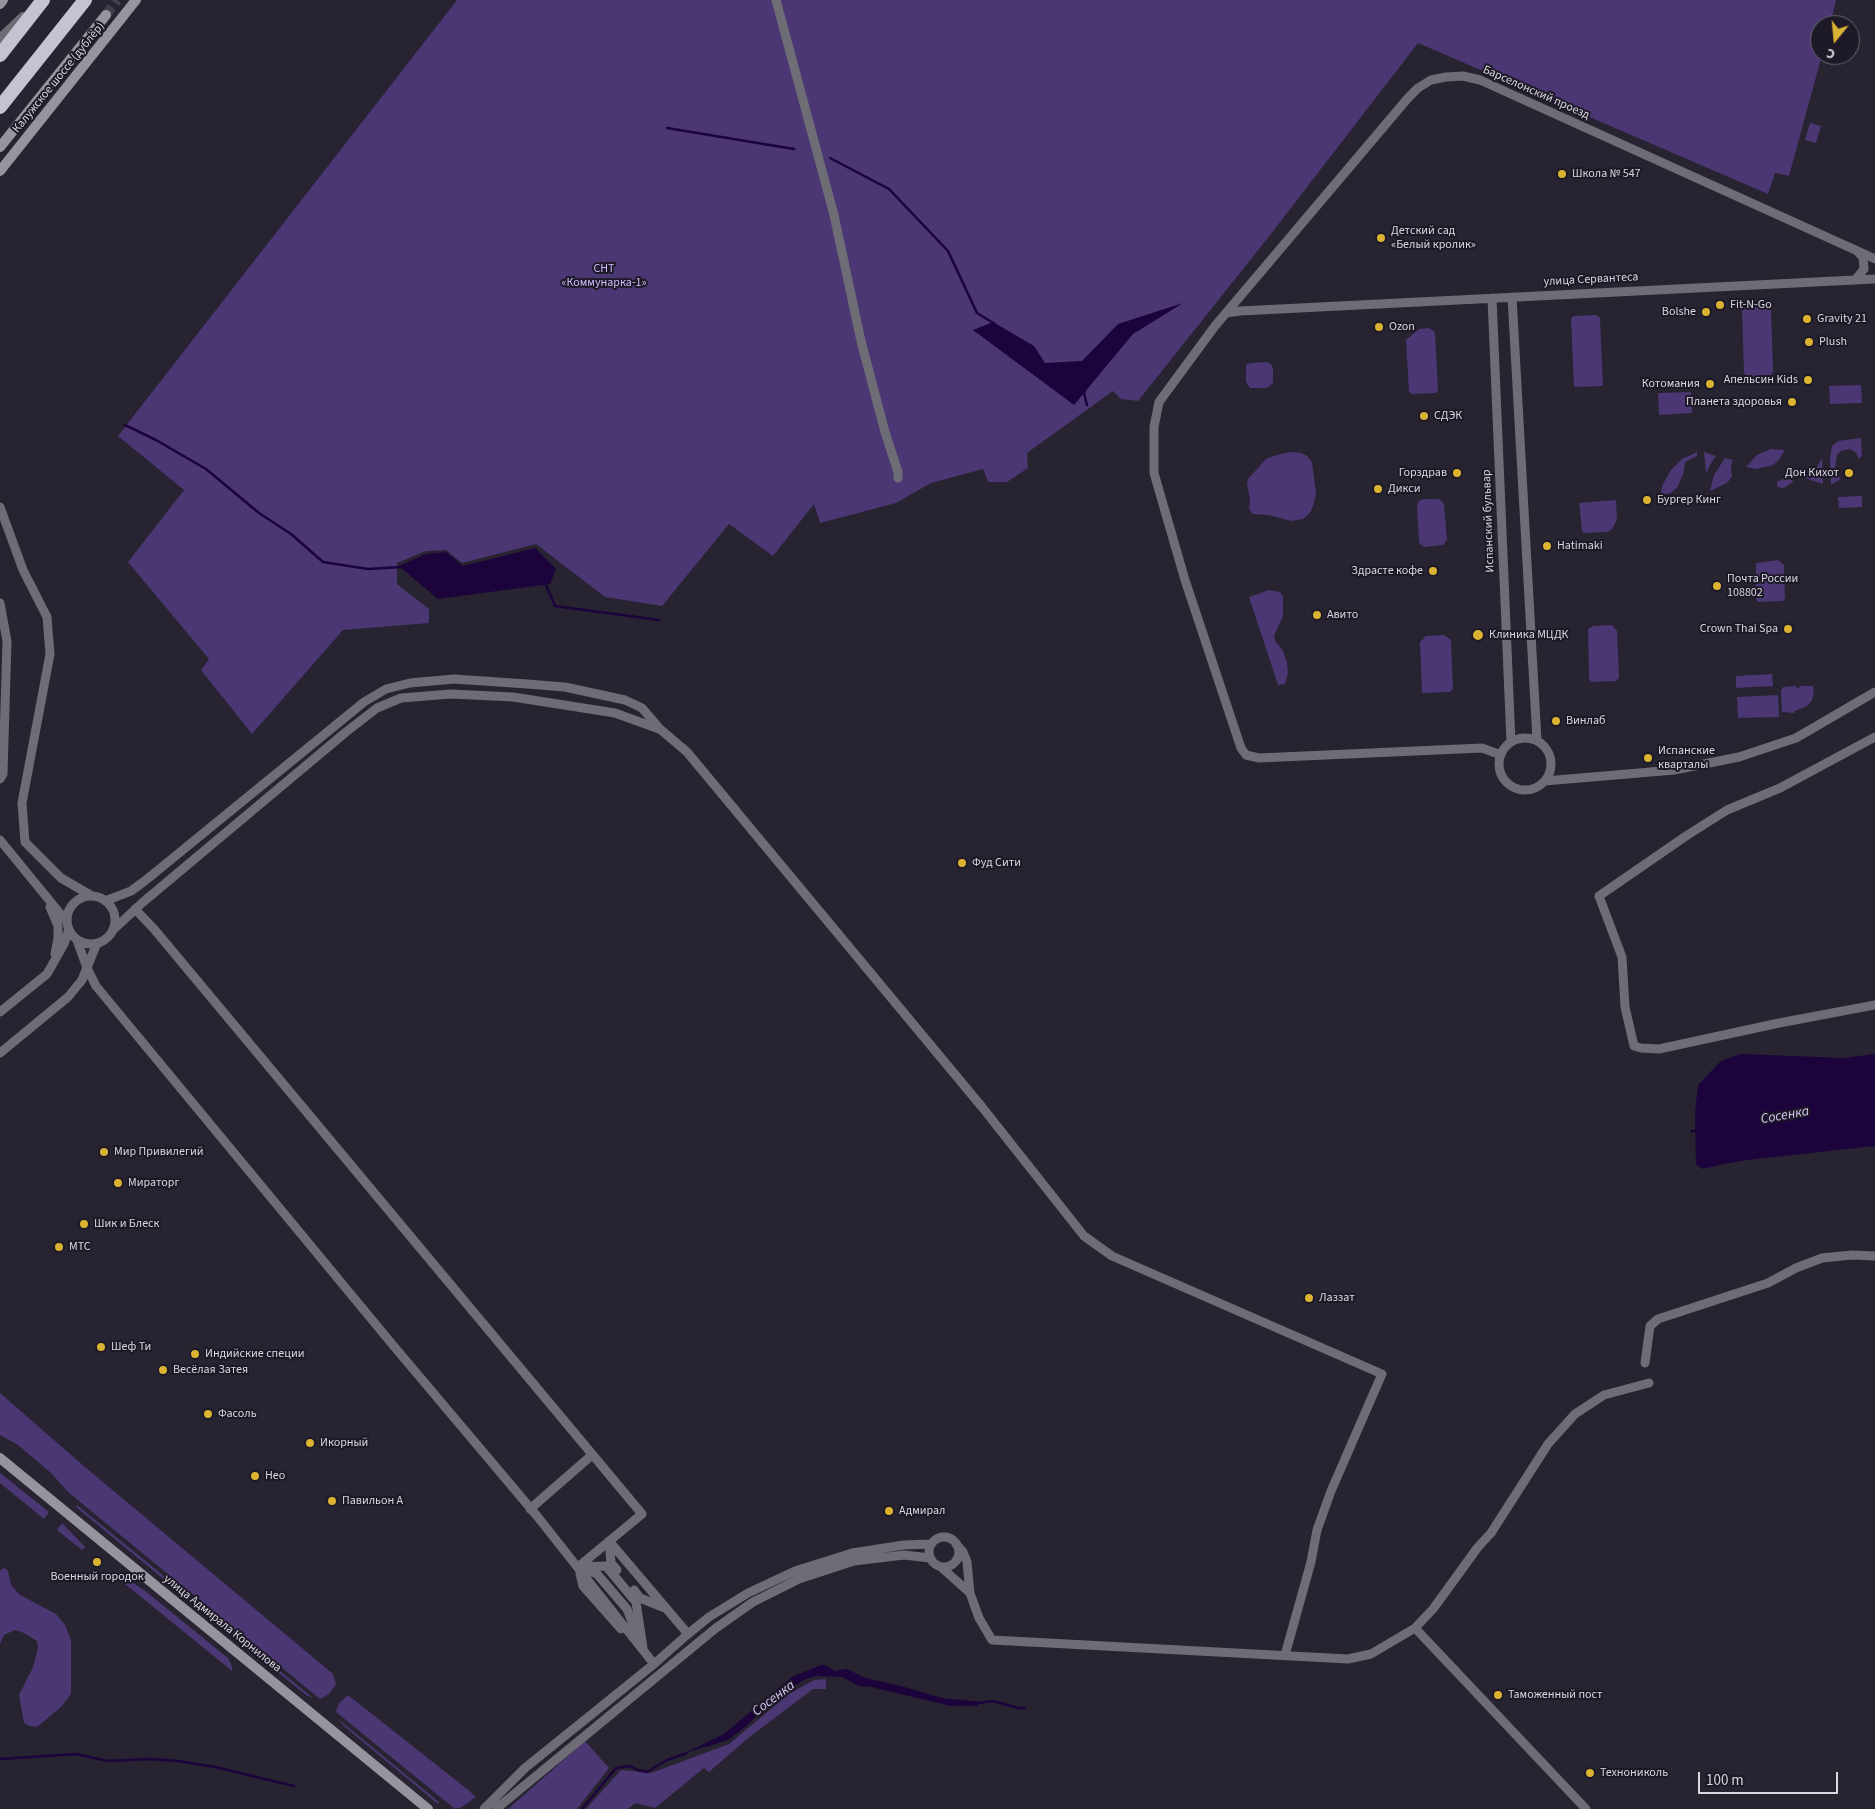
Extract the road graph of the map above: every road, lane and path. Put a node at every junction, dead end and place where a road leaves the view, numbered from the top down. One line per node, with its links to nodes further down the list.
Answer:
1 (3, 0): 6 (main road)
2 (42, 0): 8 (street); 9 (highway)
3 (85, 0): 10 (highway)
4 (136, 0): 12 (main road, Калужское шоссе (дублёр))
5 (776, 0): 22 (street)
6 (0, 4)
7 (106, 15): 11 (main road)
8 (0, 38)
9 (0, 55)
10 (0, 107)
11 (0, 147)
12 (0, 171)
13 (1858, 251): 14 (street, Барселонский проезд); 16 (street); 17 (street, Барселонский проезд)
14 (1875, 259)
15 (1875, 279): 16 (street, улица Сервантеса)
16 (1856, 280): 18 (street, улица Сервантеса)
17 (1244, 292): 20 (street); 21 (street, Барселонский проезд)
18 (1512, 297): 19 (street, улица Сервантеса); 30 (street)
19 (1492, 298): 20 (street, улица Сервантеса); 31 (street, Испанский бульвар)
20 (1250, 310): 21 (street, улица Сервантеса)
21 (1226, 314): 32 (street, Барселонский проезд)
22 (898, 478)
23 (0, 507): 37 (street)
24 (0, 603): 26 (street)
25 (0, 668): 26 (street)
26 (5, 678): 33 (street)
27 (1875, 692): 34 (street)
28 (660, 729): 38 (street); 39 (street); 66 (street)
29 (1875, 737): 46 (street)
30 (1537, 740): 31 (street); 34 (street)
31 (1511, 742): 32 (street)
32 (1501, 755): 34 (street)
33 (0, 779)
34 (1545, 780)
35 (0, 840): 36 (street)
36 (42, 893): 40 (street); 45 (street)
37 (92, 896): 38 (street); 40 (street)
38 (105, 901): 41 (street)
39 (135, 909): 41 (street); 52 (street)
40 (68, 926): 42 (street); 45 (street)
41 (112, 931): 43 (street)
42 (77, 940): 43 (street); 44 (street)
43 (97, 943): 44 (street)
44 (87, 968): 48 (street); 54 (street)
45 (47, 974): 47 (street)
46 (1875, 1004)
47 (0, 1012)
48 (0, 1053)
49 (1875, 1256): 50 (street)
50 (1645, 1363)
51 (1649, 1383): 63 (street)
52 (592, 1455): 54 (street); 55 (street)
53 (0, 1458): 68 (main road, улица Адмирала Корнилова)
54 (530, 1509): 59 (street)
55 (609, 1541): 59 (street); 62 (street); 62 (street)
56 (931, 1544): 57 (street); 58 (street); 64 (street)
57 (956, 1544): 60 (street); 61 (street)
58 (930, 1558): 60 (street); 70 (street)
59 (578, 1566): 65 (street); 65 (street)
60 (941, 1567): 61 (street)
61 (970, 1592): 66 (street)
62 (666, 1608): 64 (street)
63 (1415, 1628): 66 (street); 71 (street)
64 (688, 1634): 67 (street)
65 (643, 1650): 67 (street)
66 (1285, 1655)
67 (654, 1664): 69 (street)
68 (428, 1809)
69 (484, 1809)
70 (496, 1809)
71 (1586, 1809)

